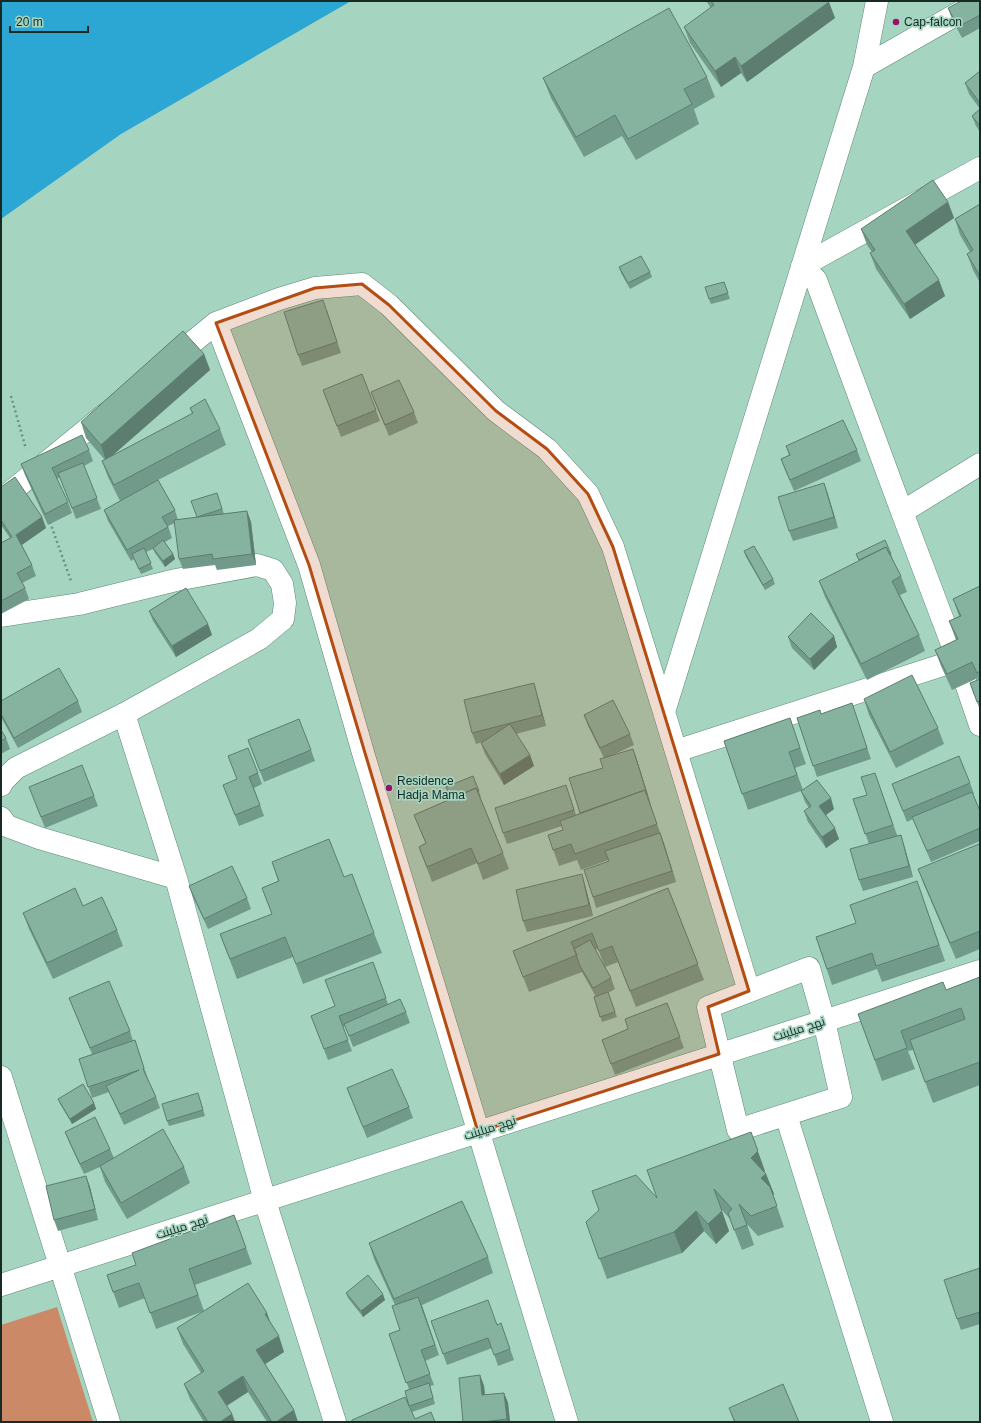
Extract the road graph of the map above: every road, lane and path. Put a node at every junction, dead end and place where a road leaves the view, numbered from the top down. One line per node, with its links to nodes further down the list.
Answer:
1 (877, 1): 3 (street)
2 (980, 1): 3 (street)
3 (864, 67): 5 (street)
4 (980, 168): 5 (street)
5 (802, 266): 13 (street); 17 (street)
6 (216, 323): 7 (street); 18 (street); 33 (street)
7 (153, 375)
8 (11, 396): 11 (path)
9 (123, 400): 11 (street)
10 (980, 464): 13 (street)
11 (33, 474): 12 (street)
12 (1, 500)
13 (902, 512): 19 (street)
14 (48, 517): 15 (path)
15 (79, 604): 16 (street); 21 (street)
16 (1, 616)
17 (685, 642): 18 (street); 20 (street)
18 (644, 648): 20 (street)
19 (958, 660): 22 (street); 23 (street)
20 (664, 712): 23 (street)
21 (124, 714): 24 (street); 26 (street)
22 (980, 725)
23 (676, 751): 28 (street)
24 (1, 786)
25 (1, 818): 26 (street)
26 (176, 878): 34 (street)
27 (980, 971): 29 (street, نهج ميلينت)
28 (749, 991): 29 (street); 30 (street)
29 (824, 1021): 30 (street, نهج ميلينت); 32 (street)
30 (719, 1054): 32 (street); 33 (street, نهج ميلينت)
31 (1, 1077): 35 (street)
32 (786, 1115): 40 (street)
33 (478, 1132): 34 (street, نهج ميلينت); 39 (street)
34 (265, 1201): 35 (street, نهج ميلينت); 38 (street)
35 (60, 1266): 36 (street, نهج ميلينت); 37 (street)
36 (1, 1285)
37 (109, 1422)
38 (335, 1422)
39 (567, 1422)
40 (882, 1422)

